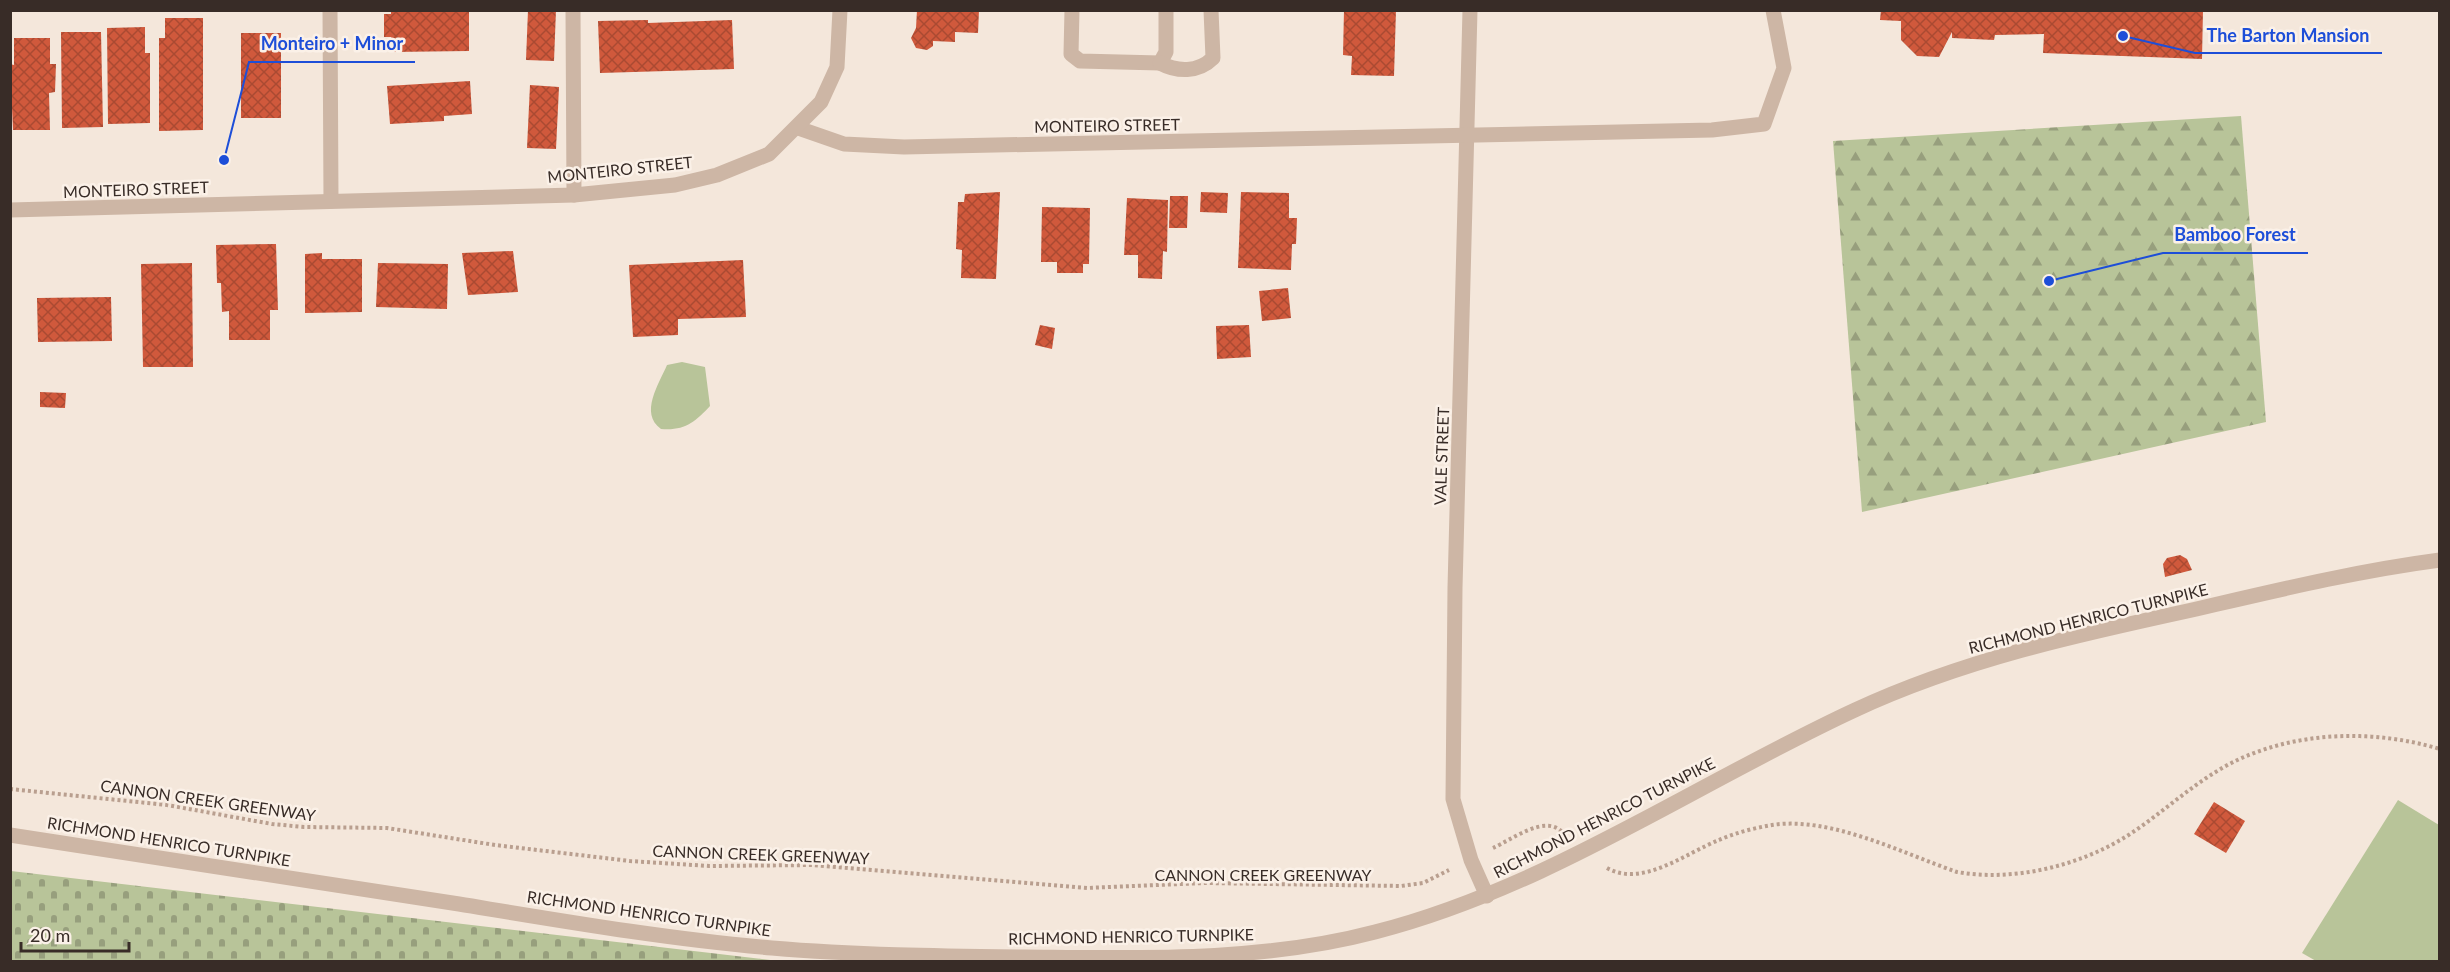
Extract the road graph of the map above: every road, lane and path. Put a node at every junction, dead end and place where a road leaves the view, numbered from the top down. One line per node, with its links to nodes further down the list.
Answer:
1 (330, 10): 13 (street)
2 (573, 10): 12 (street)
3 (840, 10): 10 (street)
4 (1072, 10): 9 (street)
5 (1166, 10): 9 (street)
6 (1211, 10): 9 (street)
7 (1470, 10): 11 (street, VALE STREET)
8 (1773, 10): 11 (street, MONTEIRO STREET)
9 (1160, 63)
10 (798, 128): 11 (street, MONTEIRO STREET); 12 (street, MONTEIRO STREET)
11 (1467, 136): 20 (street, VALE STREET)
12 (574, 195): 13 (street, MONTEIRO STREET)
13 (331, 201): 14 (street, MONTEIRO STREET)
14 (10, 210)
15 (2439, 560): 19 (street, RICHMOND HENRICO TURNPIKE)
16 (2439, 749): 19 (path, CANNON CREEK GREENWAY)
17 (10, 789): 20 (path, CANNON CREEK GREENWAY)
18 (10, 835): 21 (street, RICHMOND HENRICO TURNPIKE)
19 (1583, 850): 20 (path, CANNON CREEK GREENWAY); 21 (street, RICHMOND HENRICO TURNPIKE)
20 (1471, 860): 21 (street, VALE STREET)
21 (1487, 896)

